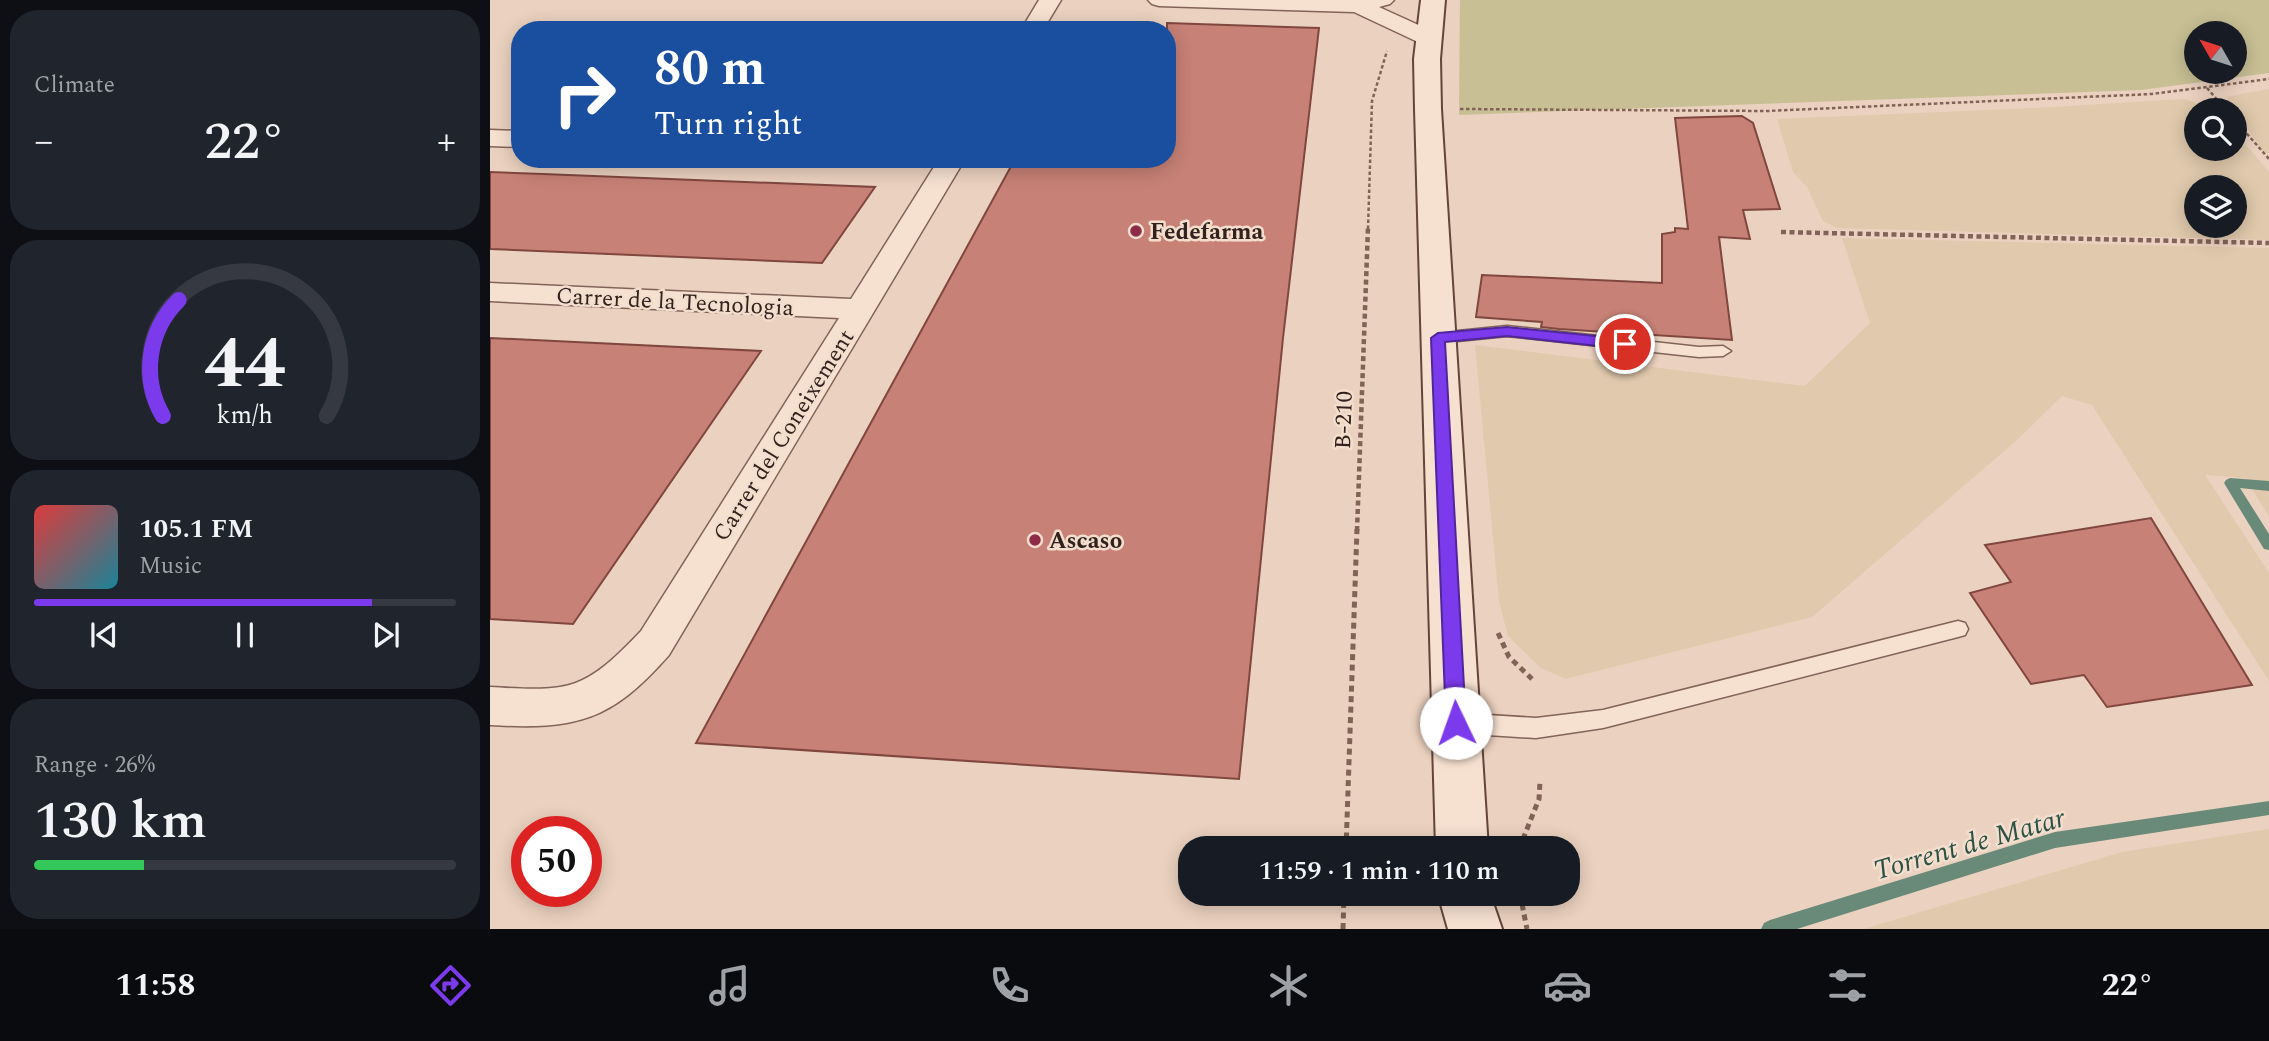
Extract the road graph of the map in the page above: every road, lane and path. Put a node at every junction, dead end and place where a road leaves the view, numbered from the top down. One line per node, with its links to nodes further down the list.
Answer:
1 (1050, 0): 6 (street)
2 (1159, 0): 5 (street)
3 (1383, 0): 5 (street)
4 (1433, 0): 8 (main road)
5 (1358, 6): 8 (street)
6 (1037, 21)
7 (1390, 38): 28 (path, B-210)
8 (1428, 38): 12 (main road)
9 (2269, 79): 10 (path)
10 (2206, 87): 11 (path); 12 (path)
11 (2216, 98)
12 (1428, 109): 22 (main road)
13 (2247, 134): 16 (path)
14 (490, 138): 15 (street)
15 (511, 139)
16 (2269, 159)
17 (946, 168): 21 (street, Carrer del Coneixement)
18 (1781, 232): 19 (path)
19 (2269, 243)
20 (490, 292): 21 (street, Carrer de la Tecnologia)
21 (860, 309): 25 (street, Carrer del Coneixement)
22 (1438, 338): 23 (lane); 26 (main road)
23 (1723, 351)
24 (1958, 629): 26 (lane)
25 (490, 706)
26 (1456, 723): 29 (main road)
27 (1540, 782): 30 (path)
28 (1346, 836)
29 (1460, 836)
30 (1524, 836)
31 (1344, 906): 33 (path)
32 (1522, 906): 36 (path)
33 (1343, 929)
34 (1464, 929): 35 (main road)
35 (1475, 929)
36 (1527, 929)

